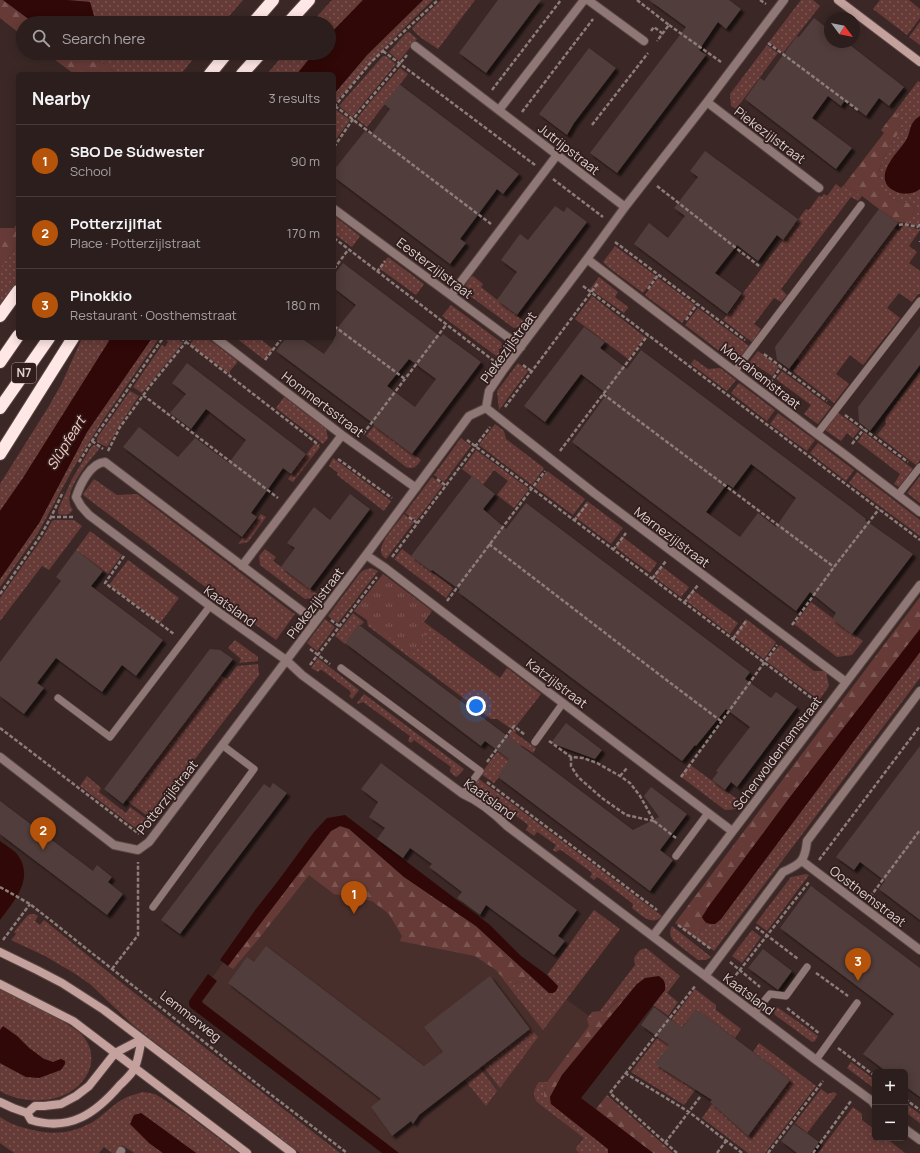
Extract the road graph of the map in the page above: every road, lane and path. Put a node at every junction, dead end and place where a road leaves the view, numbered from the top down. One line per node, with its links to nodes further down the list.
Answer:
1 (273, 0): 11 (highway)
2 (309, 0): 12 (highway)
3 (438, 0): 18 (path)
4 (561, 0): 27 (path)
5 (584, 0): 31 (street)
6 (588, 0): 10 (street)
7 (637, 0): 13 (path)
8 (784, 0): 14 (street, Piekezijlstraat)
9 (838, 0): 22 (main road)
10 (601, 9): 15 (street); 34 (path)
11 (259, 16)
12 (294, 16)
13 (669, 25): 17 (path); 24 (path)
14 (758, 35): 24 (street, Piekezijlstraat); 32 (path)
15 (644, 41)
16 (415, 46): 23 (path); 27 (street, Jutrijpstraat)
17 (654, 46)
18 (383, 51): 23 (path); 29 (path)
19 (649, 52): 35 (path)
20 (221, 60): 25 (highway)
21 (255, 60): 26 (highway)
22 (920, 62)
23 (400, 64): 33 (path); 38 (path)
24 (732, 69): 28 (street, Piekezijlstraat)
25 (212, 72)
26 (244, 72)
27 (485, 99): 31 (street, Jutrijpstraat)
28 (707, 102): 39 (street, Piekezijlstraat); 40 (street, Piekezijlstraat)
29 (336, 104)
30 (336, 107): 33 (path)
31 (499, 110): 34 (street, Jutrijpstraat)
32 (858, 110)
33 (353, 119): 36 (path); 48 (path)
34 (514, 122): 37 (street, Jutrijpstraat)
35 (592, 125)
36 (336, 144)
37 (557, 155): 38 (street); 42 (street, Jutrijpstraat)
38 (544, 172): 44 (path); 48 (street)
39 (647, 179): 42 (street, Piekezijlstraat); 53 (path)
40 (819, 188)
41 (861, 205): 81 (lane)
42 (625, 206): 44 (street, Piekezijlstraat)
43 (336, 210): 59 (street, Eesterzijlstraat)
44 (612, 224): 51 (street, Piekezijlstraat)
45 (920, 224): 47 (path)
46 (899, 225): 47 (path)
47 (919, 228)
48 (500, 230): 59 (street)
49 (336, 240): 50 (path)
50 (348, 250): 52 (path); 64 (path)
51 (587, 259): 54 (street, Morrahemstraat); 56 (street, Piekezijlstraat)
52 (336, 266)
53 (759, 266)
54 (605, 273): 57 (path); 60 (street, Morrahemstraat)
55 (658, 275): 60 (path)
56 (573, 278): 57 (path); 76 (street, Piekezijlstraat)
57 (591, 292): 67 (path); 88 (path)
58 (16, 294): 63 (highway)
59 (451, 295): 76 (street, Eesterzijlstraat)
60 (640, 300): 66 (street, Morrahemstraat)
61 (920, 301): 92 (lane)
62 (697, 304): 66 (path)
63 (0, 316)
64 (446, 325): 79 (path); 82 (path)
65 (336, 327): 82 (path)
66 (679, 329): 81 (street, Morrahemstraat)
67 (648, 335): 84 (path); 107 (path)
68 (16, 339): 77 (highway, N7)
69 (48, 340): 86 (highway, N7)
70 (72, 340): 97 (highway, N7)
71 (184, 340): 75 (path)
72 (189, 340): 75 (path)
73 (219, 340): 80 (street, Hommertsstraat)
74 (280, 340): 80 (path)
75 (186, 342): 85 (path); 95 (path)
76 (521, 347): 79 (street, Piekezijlstraat)
77 (0, 362)
78 (781, 367): 83 (path)
79 (504, 369): 87 (street, Piekezijlstraat)
80 (258, 370): 91 (street, Hommertsstraat)
81 (736, 372): 83 (street, Morrahemstraat)
82 (405, 379): 93 (path)
83 (763, 393): 92 (street, Morrahemstraat)
84 (603, 394): 99 (path); 121 (path)
85 (144, 395): 96 (path); 105 (path)
86 (0, 408)
87 (486, 408): 88 (street, Marnezijlstraat); 90 (street, Piekezijlstraat)
88 (497, 417): 94 (path); 99 (street, Marnezijlstraat)
89 (864, 429): 98 (path)
90 (457, 433): 94 (path); 101 (street, Piekezijlstraat)
91 (342, 434): 93 (street, Hommertsstraat); 95 (street)
92 (817, 434): 98 (street, Morrahemstraat)
93 (355, 444): 101 (street, Hommertsstraat)
94 (475, 446): 102 (path); 120 (path)
95 (329, 452): 105 (street); 106 (path)
96 (107, 453)
97 (0, 454)
98 (844, 454): 104 (street, Morrahemstraat)
99 (553, 461): 102 (path); 103 (street, Marnezijlstraat)
100 (920, 467): 104 (lane)
101 (416, 488): 106 (street, Piekezijlstraat)
102 (531, 489): 111 (path); 114 (path)
103 (594, 493): 111 (path); 112 (street, Marnezijlstraat)
104 (898, 495): 108 (street, Morrahemstraat)
105 (288, 506): 119 (street)
106 (402, 506): 118 (street, Piekezijlstraat)
107 (879, 509): 113 (path); 121 (path)
108 (920, 512)
109 (89, 515): 110 (path); 115 (street, Kaatsland); 119 (street, Kaatsland)
110 (51, 517)
111 (574, 521): 116 (path)
112 (633, 523): 116 (path); 117 (street, Marnezijlstraat)
113 (920, 540)
114 (489, 544): 127 (path); 144 (path)
115 (131, 546): 126 (street, Kaatsland); 132 (path)
116 (613, 550): 123 (path)
117 (672, 553): 122 (street, Marnezijlstraat); 123 (path)
118 (366, 555): 120 (street, Katzijlstraat); 129 (street, Piekezijlstraat)
119 (242, 566): 129 (street, Kaatsland)
120 (384, 567): 127 (street, Katzijlstraat); 134 (path)
121 (834, 567): 130 (path)
122 (704, 576): 125 (path); 128 (street, Marnezijlstraat)
123 (652, 579): 125 (path)
124 (920, 585): 139 (street, Scherwolderhemstraat)
125 (684, 603): 131 (path)
126 (210, 606): 132 (lane); 135 (street, Kaatsland)
127 (440, 610): 142 (street, Katzijlstraat)
128 (753, 613): 130 (street, Marnezijlstraat); 131 (path)
129 (315, 621): 133 (street, Piekezijlstraat)
130 (784, 636): 136 (path); 139 (street, Marnezijlstraat)
131 (733, 639): 136 (path)
132 (183, 641): 141 (lane)
133 (300, 642): 134 (path); 135 (street, Piekezijlstraat)
134 (317, 655): 137 (path); 138 (path)
135 (286, 660): 138 (street, Kaatsland); 149 (street, Potterzijlstraat)
136 (764, 663): 143 (path); 144 (path)
137 (341, 668): 152 (lane)
138 (302, 675): 154 (street, Kaatsland)
139 (846, 682): 143 (street, Scherwolderhemstraat)
140 (920, 691): 163 (street)
141 (58, 698)
142 (563, 703): 147 (lane); 153 (street, Katzijlstraat)
143 (826, 709): 158 (street, Scherwolderhemstraat)
144 (721, 721): 153 (path)
145 (920, 726): 164 (path)
146 (0, 728): 159 (path)
147 (541, 735): 148 (lane); 151 (path)
148 (535, 742): 152 (path)
149 (222, 745): 159 (street, Potterzijlstraat); 167 (lane)
150 (0, 757): 161 (street, Potterzijlstraat)
151 (571, 757): 156 (path); 156 (path)
152 (480, 771): 154 (lane)
153 (673, 787): 155 (street, Katzijlstraat)
154 (463, 794): 169 (street, Kaatsland)
155 (708, 813): 158 (street, Katzijlstraat); 160 (lane)
156 (654, 822): 160 (path)
157 (920, 830): 168 (path)
158 (732, 831): 169 (street, Scherwolderhemstraat)
159 (149, 842): 161 (street, Potterzijlstraat)
160 (685, 844): 162 (lane)
161 (138, 850): 174 (path)
162 (676, 856)
163 (802, 861): 164 (street, Oosthemstraat); 175 (street)
164 (815, 871): 168 (street, Oosthemstraat); 177 (path)
165 (0, 887): 166 (path, Lemmerweg)
166 (30, 904): 170 (path); 174 (path, Lemmerweg)
167 (153, 907)
168 (862, 907): 171 (street, Oosthemstraat)
169 (653, 936): 175 (street, Kaatsland)
170 (0, 943)
171 (920, 950)
172 (1, 952): 180 (main road)
173 (807, 967): 179 (lane)
174 (112, 969): 200 (path, Lemmerweg)
175 (706, 976): 177 (street, Kaatsland); 185 (path)
176 (0, 984): 181 (main road)
177 (724, 990): 179 (street, Kaatsland)
178 (857, 1003): 182 (lane)
179 (754, 1013): 182 (street, Kaatsland)
180 (142, 1039): 181 (main road); 183 (main road); 199 (main road)
181 (115, 1053): 183 (main road); 192 (main road)
182 (816, 1060): 184 (street, Kaatsland)
183 (135, 1068): 192 (main road); 198 (main road)
184 (831, 1071): 186 (street, Kaatsland); 204 (path)
185 (625, 1073): 193 (path); 197 (path)
186 (858, 1090): 188 (street, Kaatsland); 205 (path)
187 (700, 1097): 193 (path)
188 (872, 1101)
189 (908, 1101): 191 (path)
190 (0, 1102): 192 (main road)
191 (920, 1110)
192 (27, 1112)
193 (689, 1112): 195 (path); 197 (path)
194 (908, 1130): 196 (street)
195 (726, 1140): 202 (path); 203 (path)
196 (920, 1140)
197 (665, 1143): 201 (path)
198 (247, 1153)
199 (292, 1153)
200 (347, 1153)
201 (677, 1153)
202 (717, 1153)
203 (742, 1153)
204 (768, 1153)
205 (813, 1153)

